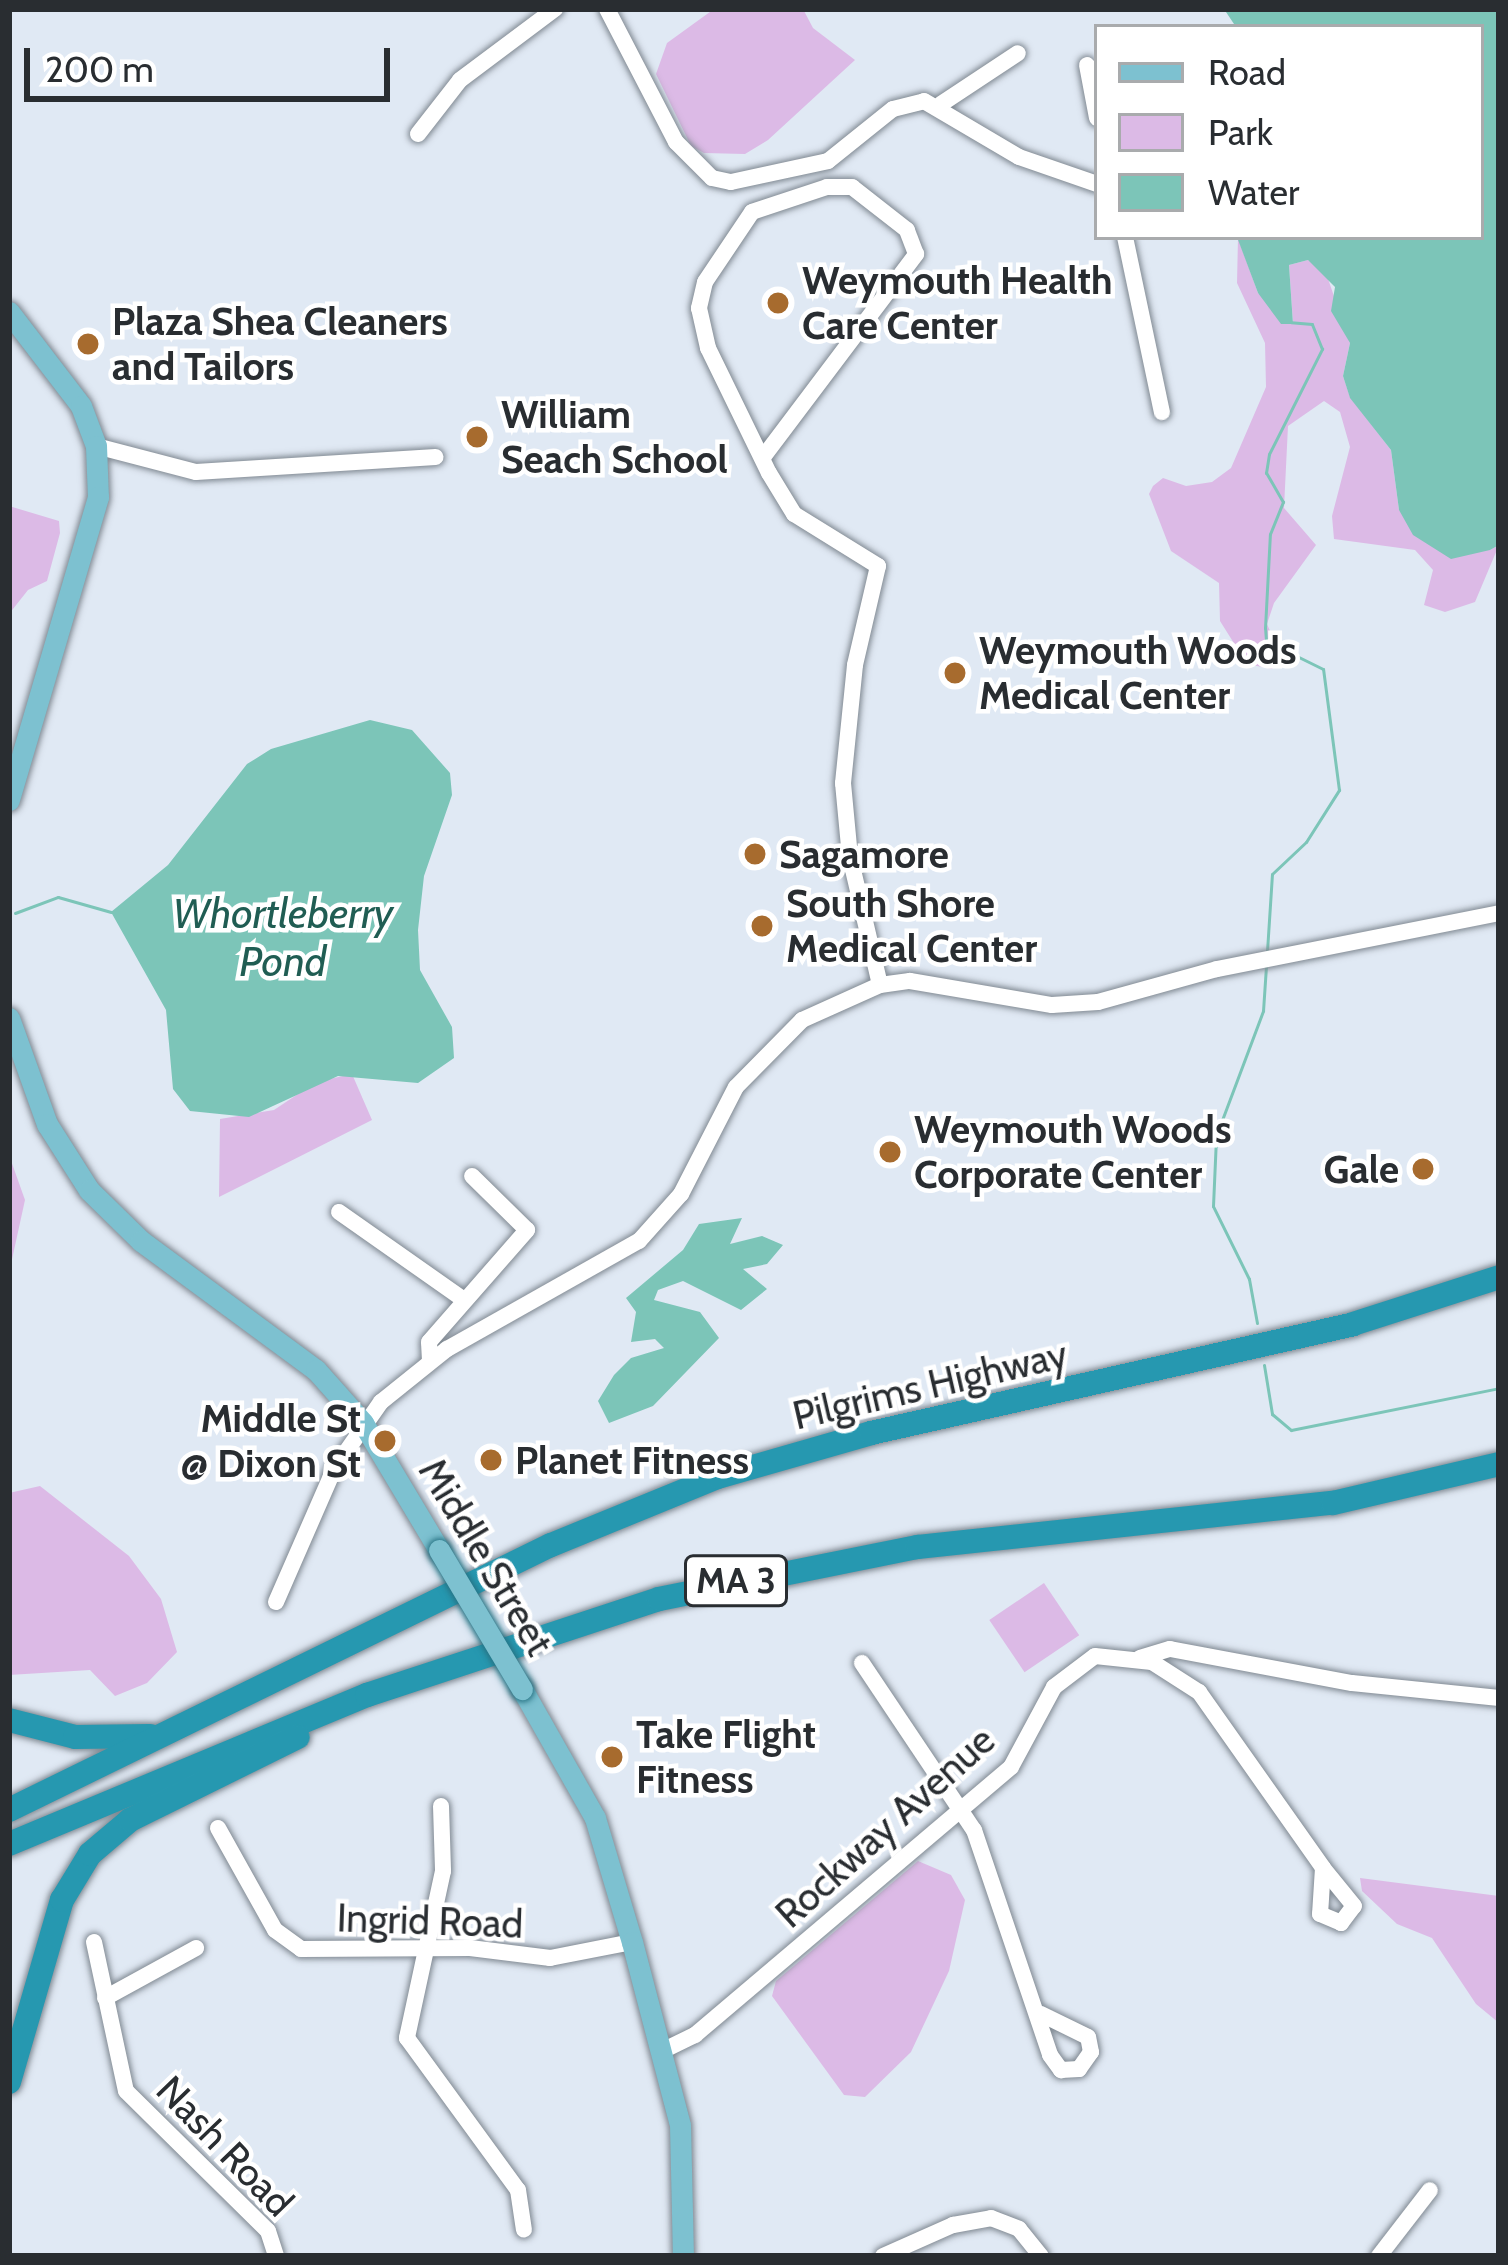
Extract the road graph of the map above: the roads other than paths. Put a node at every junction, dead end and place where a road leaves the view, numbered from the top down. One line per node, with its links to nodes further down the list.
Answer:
1 (555, 9): 7 (street)
2 (608, 9): 6 (street)
3 (1018, 53): 6 (street)
4 (1087, 64): 5 (street)
5 (1094, 102)
6 (941, 104): 8 (street)
7 (418, 134)
8 (1094, 183)
9 (1126, 240): 11 (street)
10 (9, 312): 12 (main road)
11 (1162, 412)
12 (96, 446): 14 (street); 15 (main road)
13 (764, 456): 13 (street); 17 (street)
14 (436, 457)
15 (9, 800)
16 (1499, 913): 17 (street)
17 (880, 985): 23 (street)
18 (9, 1018): 24 (main road, Middle Street)
19 (472, 1176): 22 (street)
20 (339, 1212): 22 (street)
21 (1499, 1277): 34 (highway, Pilgrims Highway / MA 3)
22 (464, 1300): 23 (street)
23 (430, 1361): 24 (street)
24 (363, 1424): 26 (street); 42 (main road, Middle Street, bridge)
25 (1499, 1464): 28 (highway, MA 3)
26 (276, 1602)
27 (1192, 1656): 29 (street, Rockway Avenue); 31 (street); 32 (street, Rockway Avenue)
28 (471, 1658): 39 (highway, MA 3); 48 (highway)
29 (1140, 1658): 31 (street); 37 (street, Rockway Avenue)
30 (862, 1664): 37 (street)
31 (1178, 1675): 40 (street)
32 (1499, 1698)
33 (9, 1720): 34 (highway)
34 (159, 1736): 36 (highway, Pilgrims Highway / MA 3)
35 (441, 1806): 44 (street)
36 (9, 1810)
37 (963, 1810): 46 (street); 47 (street, Rockway Avenue)
38 (218, 1828): 44 (street, Ingrid Road)
39 (9, 1844)
40 (1323, 1868)
41 (94, 1942): 45 (street, Nash Road)
42 (632, 1942): 44 (street, Ingrid Road); 47 (main road, Middle Street)
43 (196, 1948): 45 (street)
44 (425, 1950): 50 (street)
45 (105, 1997): 51 (street, Nash Road)
46 (1041, 2014)
47 (662, 2051): 52 (main road, Middle Street)
48 (9, 2082)
49 (1430, 2190): 55 (street)
50 (524, 2230)
51 (276, 2256)
52 (683, 2256)
53 (883, 2256): 54 (street)
54 (1041, 2256)
55 (1379, 2256)

